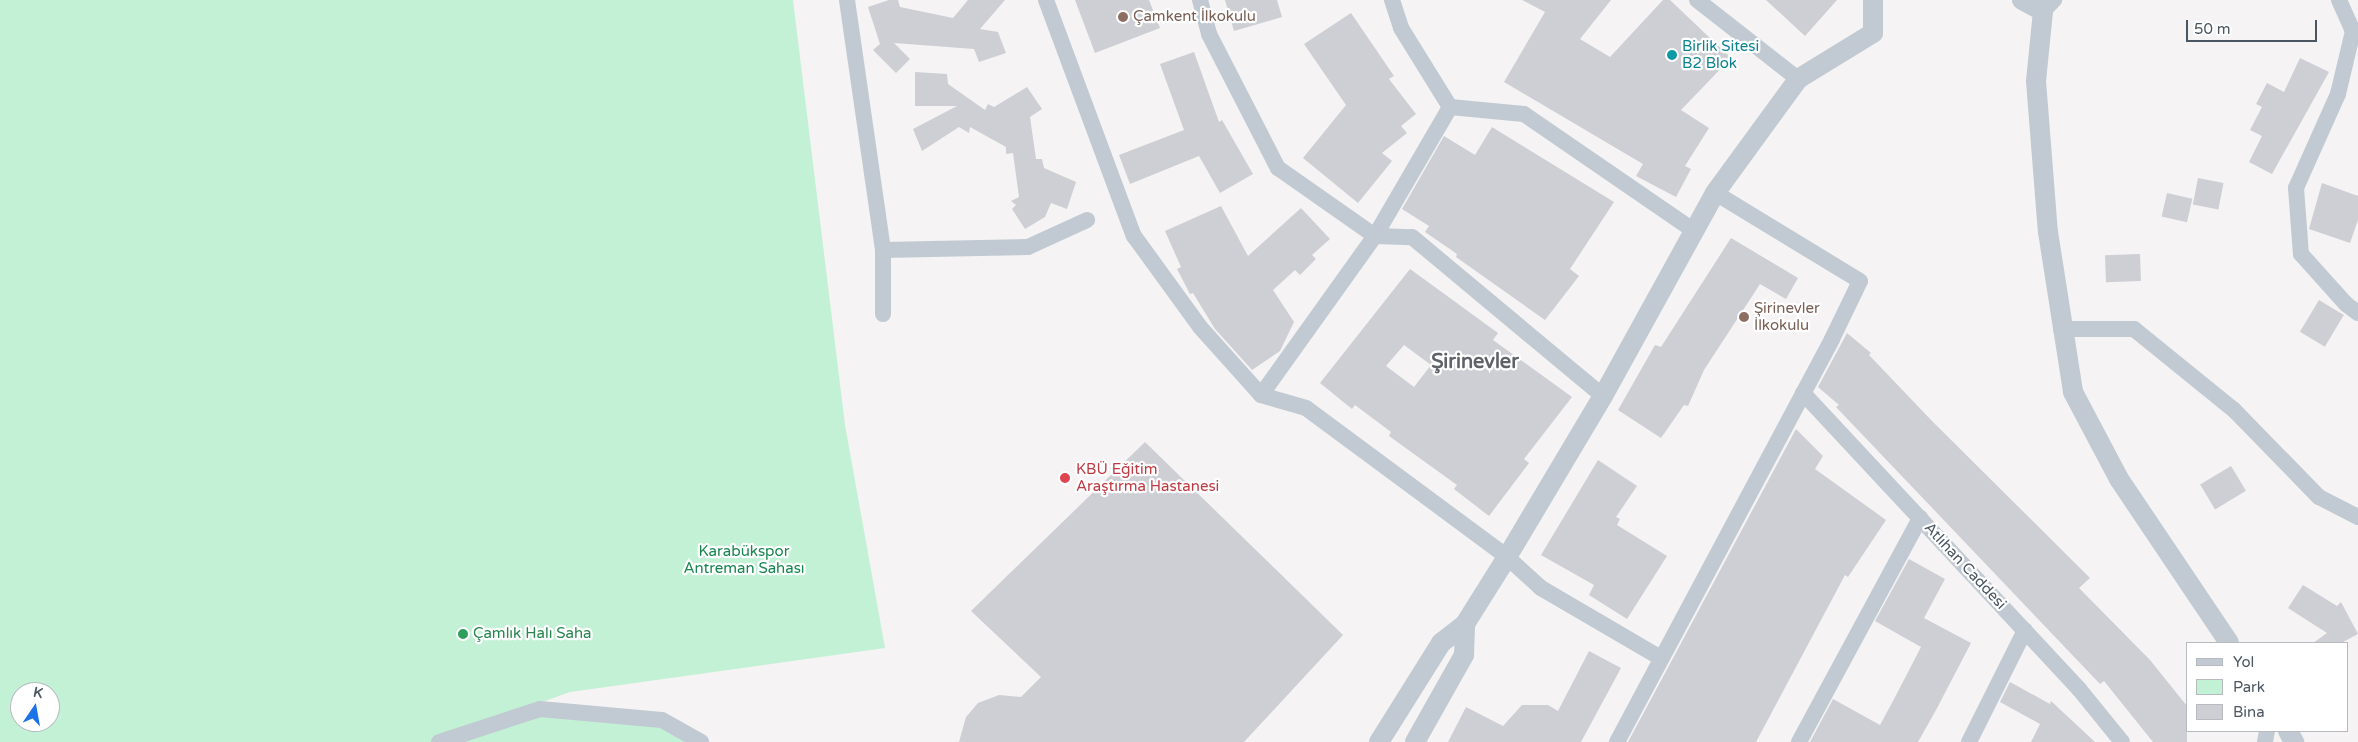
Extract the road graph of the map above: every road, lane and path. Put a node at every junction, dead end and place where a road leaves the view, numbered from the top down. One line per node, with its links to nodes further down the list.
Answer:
1 (847, 0): 16 (street)
2 (1046, 0): 21 (street)
3 (1200, 0): 15 (street)
4 (1392, 0): 11 (street)
5 (1697, 0): 10 (street)
6 (1872, 0): 10 (street)
7 (2022, 0): 9 (street)
8 (2339, 0): 17 (street)
9 (2049, 5): 19 (street)
10 (1798, 79): 12 (street)
11 (1450, 107): 14 (street); 15 (street)
12 (1715, 193): 14 (street); 20 (street)
13 (1087, 220): 16 (street)
14 (1694, 231): 22 (street)
15 (1375, 236): 21 (street); 22 (street)
16 (883, 250): 18 (street)
17 (2358, 313)
18 (883, 314)
19 (2061, 329): 23 (street); 28 (street)
20 (1803, 393): 24 (street, Atlıhan Caddesi); 29 (street)
21 (1262, 395): 25 (street)
22 (1603, 396): 25 (street)
23 (2358, 517)
24 (1920, 518): 27 (street, Atlıhan Caddesi); 35 (street)
25 (1507, 557): 26 (street); 29 (street)
26 (1465, 624): 32 (street); 33 (street)
27 (2025, 630): 36 (street); 37 (street, Atlıhan Caddesi)
28 (2228, 642)
29 (1661, 658): 34 (street)
30 (439, 742): 31 (street)
31 (701, 742)
32 (1379, 742)
33 (1415, 742)
34 (1617, 742)
35 (1799, 742)
36 (1969, 742)
37 (2122, 742)

